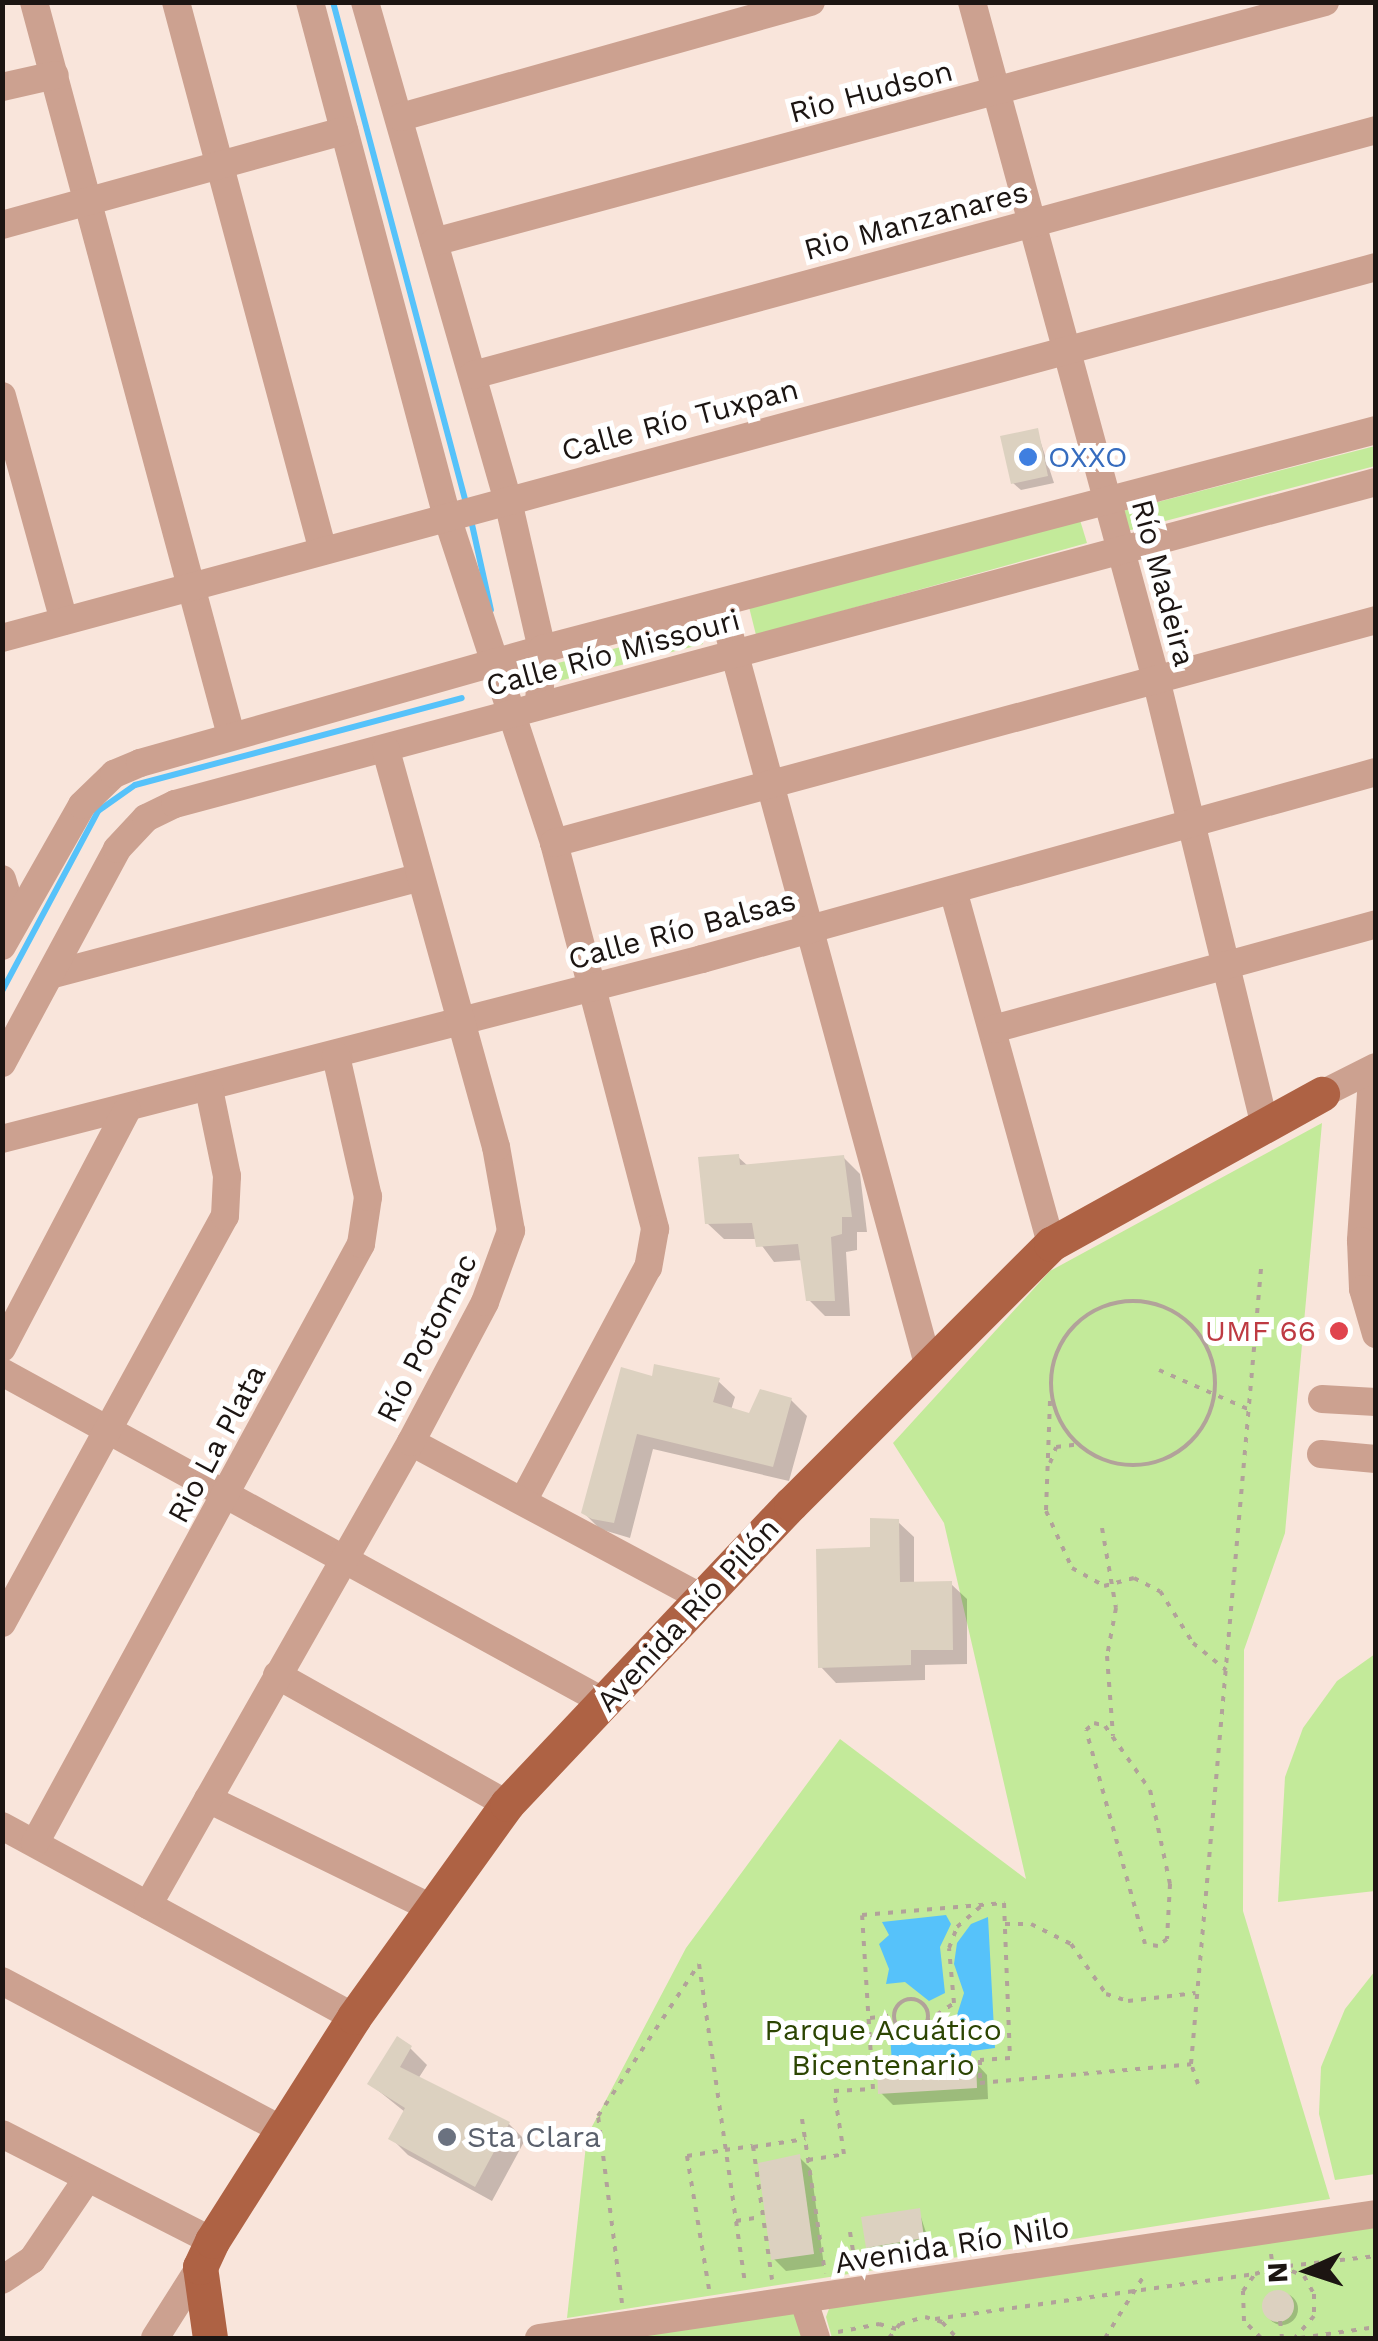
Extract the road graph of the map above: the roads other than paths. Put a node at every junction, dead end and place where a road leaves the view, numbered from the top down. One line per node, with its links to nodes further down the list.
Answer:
1 (34, 2): 8 (street)
2 (176, 2): 14 (street)
3 (310, 2): 13 (street)
4 (365, 2): 11 (street)
5 (811, 2): 11 (street)
6 (972, 2): 10 (street, Río Madeira)
7 (1325, 2): 10 (street, Rio Hudson)
8 (55, 75): 9 (street); 15 (street)
9 (2, 88)
10 (997, 92): 16 (street, Río Madeira); 18 (street, Rio Hudson)
11 (401, 117): 18 (street)
12 (1376, 130): 16 (street, Rio Manzanares)
13 (344, 131): 14 (street); 27 (street)
14 (220, 166): 15 (street); 28 (street)
15 (90, 200): 17 (street); 30 (street)
16 (1031, 223): 20 (street, Río Madeira); 21 (street, Rio Manzanares)
17 (2, 226)
18 (434, 242): 21 (street)
19 (1376, 267): 20 (street, Calle Río Tuxpan)
20 (1065, 350): 25 (street, Río Madeira); 26 (street, Calle Río Tuxpan)
21 (474, 375): 26 (street)
22 (2, 396): 33 (street)
23 (1376, 430): 25 (street, Calle Río Missouri)
24 (1376, 482): 29 (street, Calle Río Missouri)
25 (1106, 499): 29 (street, Río Madeira); 31 (street, Calle Río Missouri)
26 (502, 502): 27 (street, Calle Río Tuxpan); 35 (street)
27 (456, 515): 28 (street, Calle Río Tuxpan); 37 (street)
28 (323, 551): 30 (street, Calle Río Tuxpan)
29 (1120, 551): 36 (street, Calle Río Missouri); 38 (street, Río Madeira)
30 (194, 587): 33 (street, Calle Río Tuxpan); 41 (street)
31 (721, 604): 35 (street, Calle Río Missouri); 36 (street)
32 (1376, 620): 38 (street)
33 (64, 621): 34 (street, Calle Río Tuxpan)
34 (2, 638)
35 (542, 650): 37 (street, Calle Río Missouri); 39 (street)
36 (735, 654): 39 (street, Calle Río Missouri); 44 (street)
37 (490, 664): 40 (street); 41 (street, Calle Río Missouri)
38 (1156, 679): 44 (street); 45 (street, Río Madeira)
39 (539, 704): 40 (street, Calle Río Missouri)
40 (508, 714): 42 (street, Calle Río Missouri); 46 (street)
41 (231, 735): 52 (street, Calle Río Missouri)
42 (386, 750): 47 (street, Río Potomac); 54 (street, Calle Río Missouri)
43 (1376, 772): 45 (street, Calle Río Balsas)
44 (774, 781): 46 (street); 51 (street)
45 (1192, 822): 49 (street, Calle Río Balsas); 53 (street, Río Madeira)
46 (554, 843): 55 (street)
47 (416, 878): 54 (street); 56 (street, Río Potomac)
48 (2, 879): 52 (street)
49 (953, 890): 51 (street, Calle Río Balsas); 57 (street)
50 (1376, 924): 53 (street)
51 (813, 928): 55 (street, Calle Río Balsas); 69 (street)
52 (9, 934)
53 (1227, 962): 57 (street); 64 (street, Río Madeira)
54 (50, 975): 59 (street, Calle Río Missouri)
55 (591, 988): 56 (street, Calle Río Balsas); 78 (street)
56 (461, 1023): 58 (street, Calle Río Balsas); 74 (street, Río Potomac)
57 (992, 1029): 66 (street)
58 (336, 1056): 61 (street, Calle Río Balsas); 77 (street, Rio La Plata)
59 (2, 1063)
60 (1374, 1084): 62 (street, Avenida Río Pilón); 67 (street)
61 (209, 1089): 63 (street, Calle Río Balsas); 73 (street)
62 (1322, 1094): 64 (main road, Avenida Río Pilón)
63 (127, 1110): 65 (street, Calle Río Balsas); 68 (street)
64 (1265, 1125): 66 (main road, Avenida Río Pilón)
65 (2, 1139)
66 (1051, 1244): 69 (main road, Avenida Río Pilón)
67 (1376, 1334)
68 (2, 1348)
69 (928, 1364): 80 (main road, Avenida Río Pilón)
70 (2, 1372): 73 (street)
71 (1322, 1399): 72 (street)
72 (1376, 1402)
73 (111, 1427): 77 (street); 81 (street)
74 (412, 1442): 78 (street); 79 (street, Río Potomac)
75 (1321, 1454): 76 (street)
76 (1376, 1460)
77 (227, 1495): 79 (street); 87 (street, Rio La Plata)
78 (523, 1501): 80 (street)
79 (342, 1560): 82 (street, Río Potomac); 83 (street)
80 (704, 1598): 83 (main road, Avenida Río Pilón)
81 (2, 1623)
82 (276, 1675): 84 (street, Río Potomac); 85 (street)
83 (606, 1704): 85 (main road, Avenida Río Pilón)
84 (208, 1799): 88 (street, Río Potomac); 89 (street)
85 (507, 1804): 89 (main road, Avenida Río Pilón)
86 (2, 1826): 87 (street)
87 (35, 1843): 88 (street)
88 (148, 1904): 91 (street)
89 (429, 1907): 91 (main road, Avenida Río Pilón)
90 (2, 1982): 92 (street)
91 (354, 2017): 92 (main road, Avenida Río Pilón)
92 (284, 2131): 96 (main road, Avenida Río Pilón)
93 (2, 2134): 94 (street)
94 (87, 2179): 96 (street); 97 (street)
95 (1376, 2214): 98 (street, Avenida Río Nilo)
96 (206, 2254): 100 (street); 101 (main road)
97 (4, 2279)
98 (804, 2300): 99 (street); 102 (street, Avenida Río Nilo)
99 (826, 2336)
100 (155, 2338)
101 (210, 2338)
102 (538, 2338)

